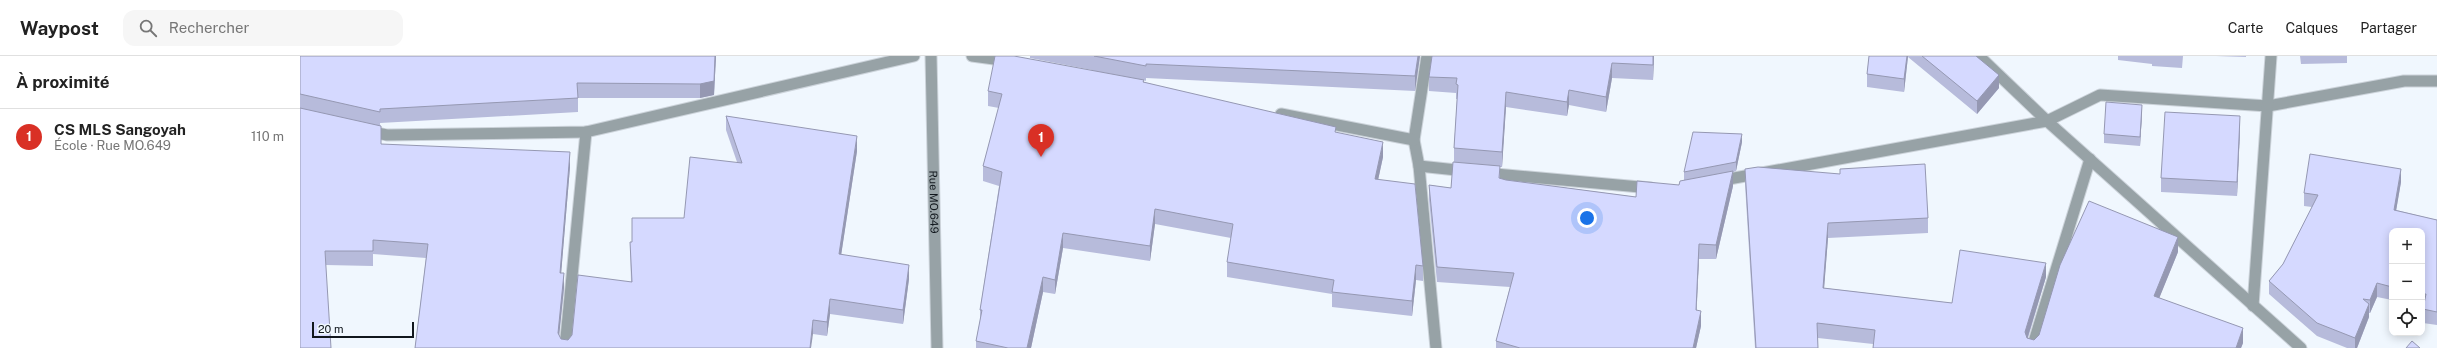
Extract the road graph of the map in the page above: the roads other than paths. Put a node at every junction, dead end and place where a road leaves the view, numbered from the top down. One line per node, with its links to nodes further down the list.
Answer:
1 (914, 56): 14 (street)
2 (931, 56): 23 (street, Rue MO.649)
3 (972, 56): 7 (street)
4 (1427, 56): 15 (street)
5 (1979, 56): 12 (street)
6 (2271, 56): 10 (street)
7 (998, 58): 8 (street)
8 (1021, 64)
9 (2437, 81): 10 (street)
10 (2268, 106): 12 (street); 20 (street)
11 (1267, 112): 15 (street)
12 (2047, 121): 16 (street); 18 (street)
13 (358, 128): 14 (street)
14 (586, 132): 22 (street)
15 (1414, 140): 17 (street)
16 (2090, 160): 20 (street); 25 (street)
17 (1419, 166): 19 (street); 24 (street)
18 (1704, 184)
19 (1665, 189)
20 (2253, 306): 21 (street)
21 (2286, 343): 26 (street)
22 (565, 348)
23 (937, 348)
24 (1436, 348)
25 (2032, 348)
26 (2301, 348)

